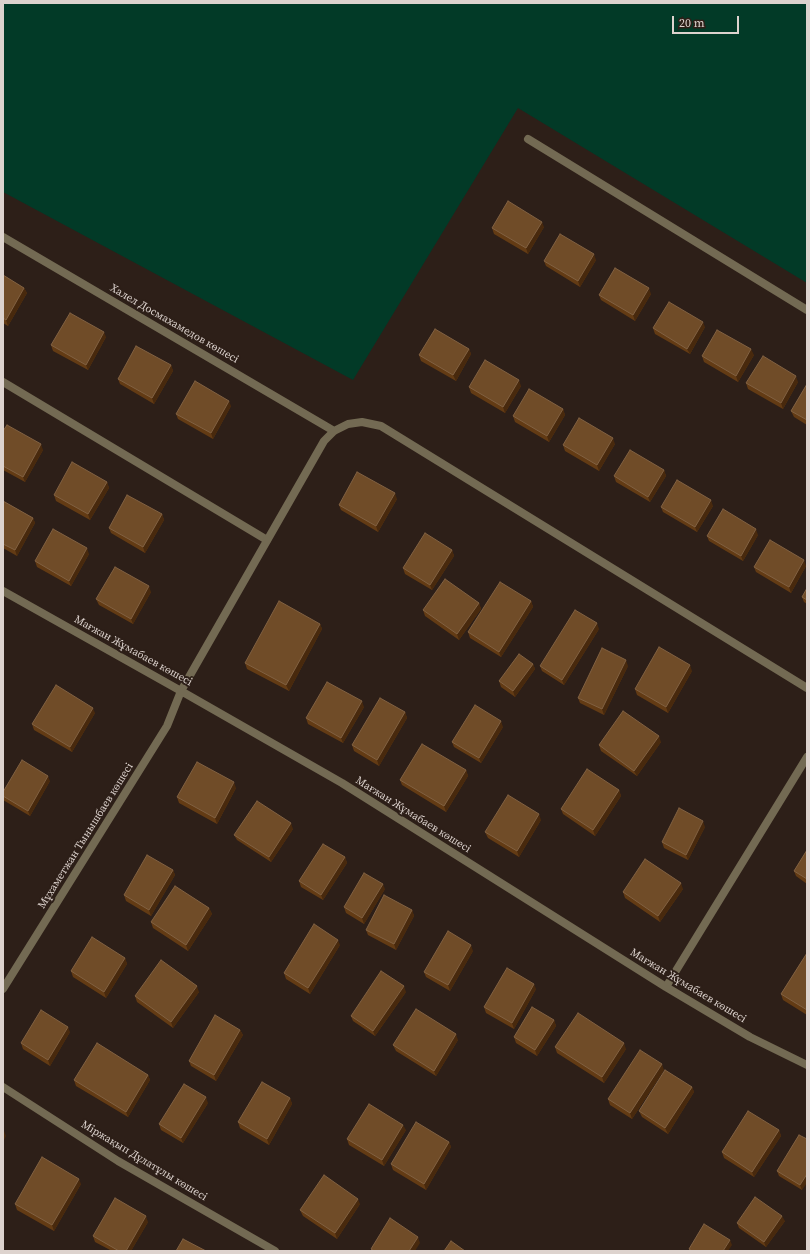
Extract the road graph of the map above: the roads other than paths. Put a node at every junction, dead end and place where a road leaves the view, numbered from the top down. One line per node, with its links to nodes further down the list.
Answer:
1 (528, 139): 3 (street)
2 (3, 237): 5 (street, Халел Досмахамедов көшесі)
3 (807, 310)
4 (3, 382): 6 (street)
5 (334, 431): 6 (street, Мұхаметжан Тынышбаев көшесі); 8 (street)
6 (267, 540): 9 (street, Мұхаметжан Тынышбаев көшесі)
7 (3, 591): 9 (street, Мағжан Жұмабаев көшесі)
8 (807, 688)
9 (181, 691): 11 (street, Мағжан Жұмабаев көшесі); 12 (street, Мұхаметжан Тынышбаев көшесі)
10 (807, 757): 11 (street)
11 (666, 987): 13 (street, Мағжан Жұмабаев көшесі)
12 (3, 990)
13 (807, 1066)
14 (3, 1087): 15 (street, Міржақып Дұлатұлы көшесі)
15 (275, 1251)

